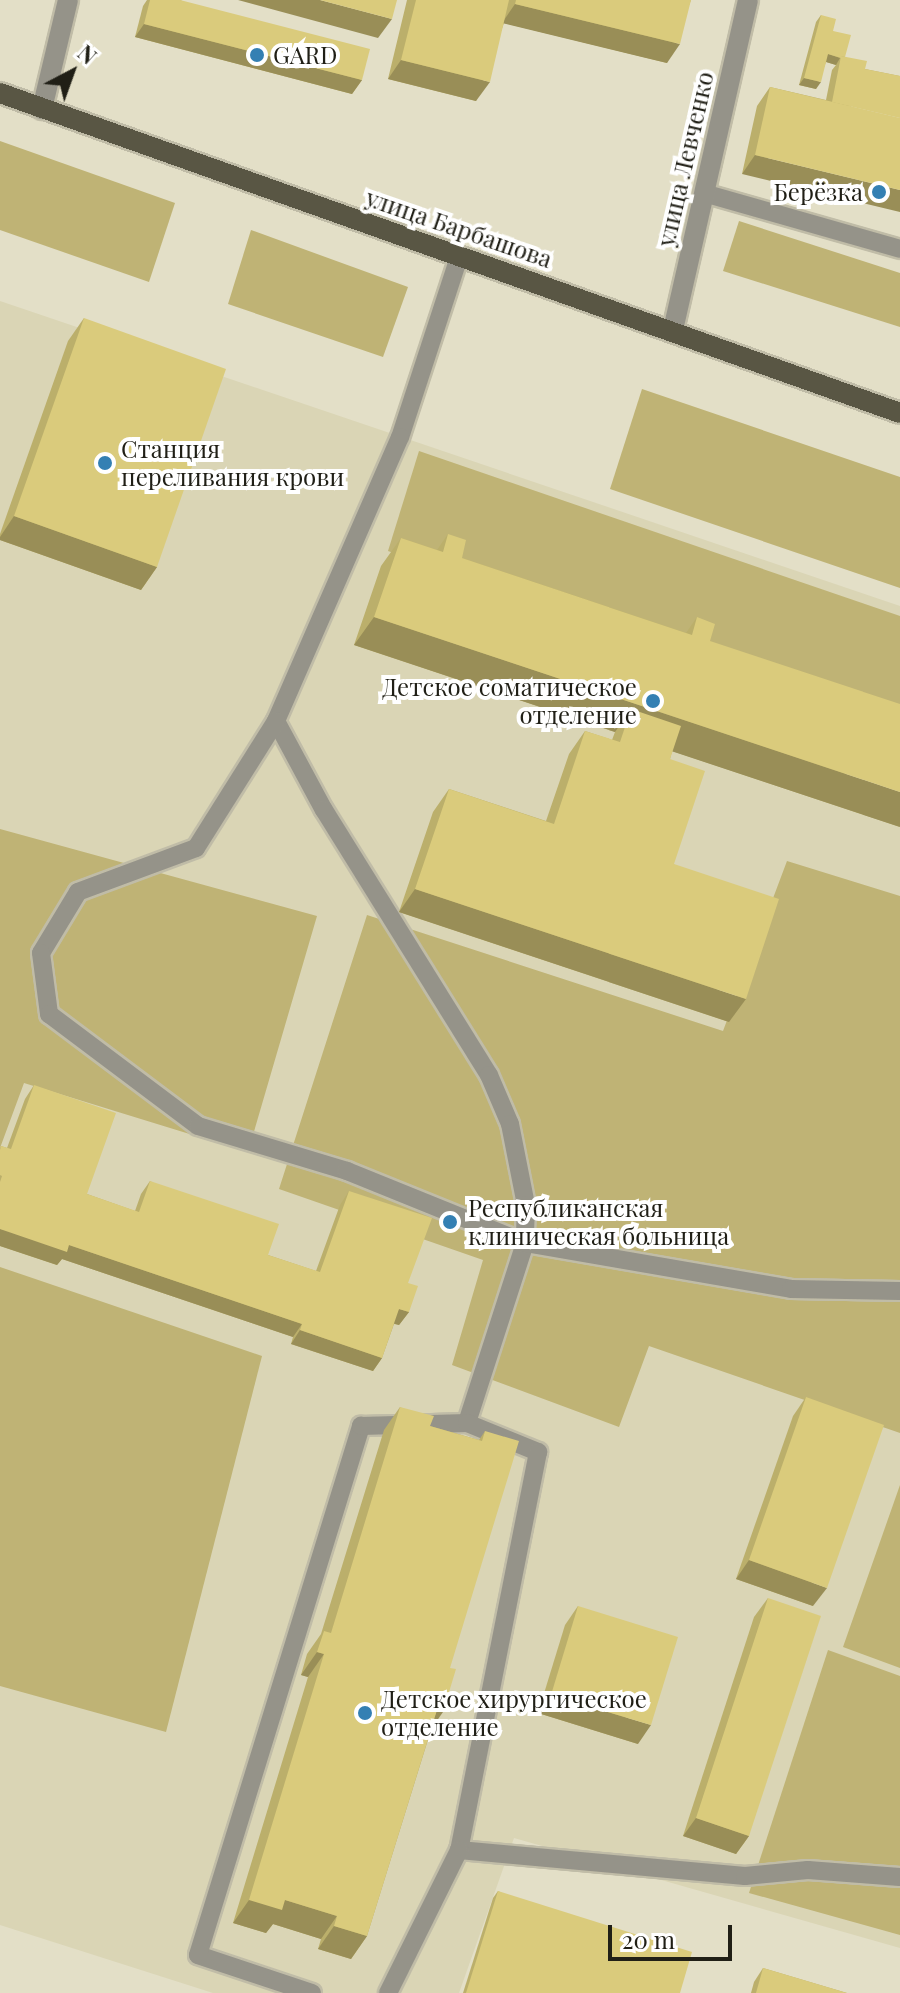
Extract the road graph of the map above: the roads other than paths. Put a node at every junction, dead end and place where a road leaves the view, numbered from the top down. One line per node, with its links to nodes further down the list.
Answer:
1 (68, 0): 4 (street)
2 (748, 0): 5 (street, улица Левченко)
3 (0, 93): 4 (main road, улица Барбашова)
4 (42, 109): 7 (main road, улица Барбашова)
5 (704, 193): 6 (lane); 8 (street, улица Левченко)
6 (900, 249)
7 (459, 257): 8 (main road, улица Барбашова); 10 (lane)
8 (673, 330): 9 (main road, улица Барбашова)
9 (900, 413)
10 (276, 721): 11 (lane); 11 (lane)
11 (525, 1243): 12 (lane); 13 (lane)
12 (900, 1291)
13 (467, 1423): 14 (lane); 16 (lane)
14 (459, 1850): 15 (lane); 17 (lane)
15 (900, 1877)
16 (312, 1993)
17 (388, 1993)

